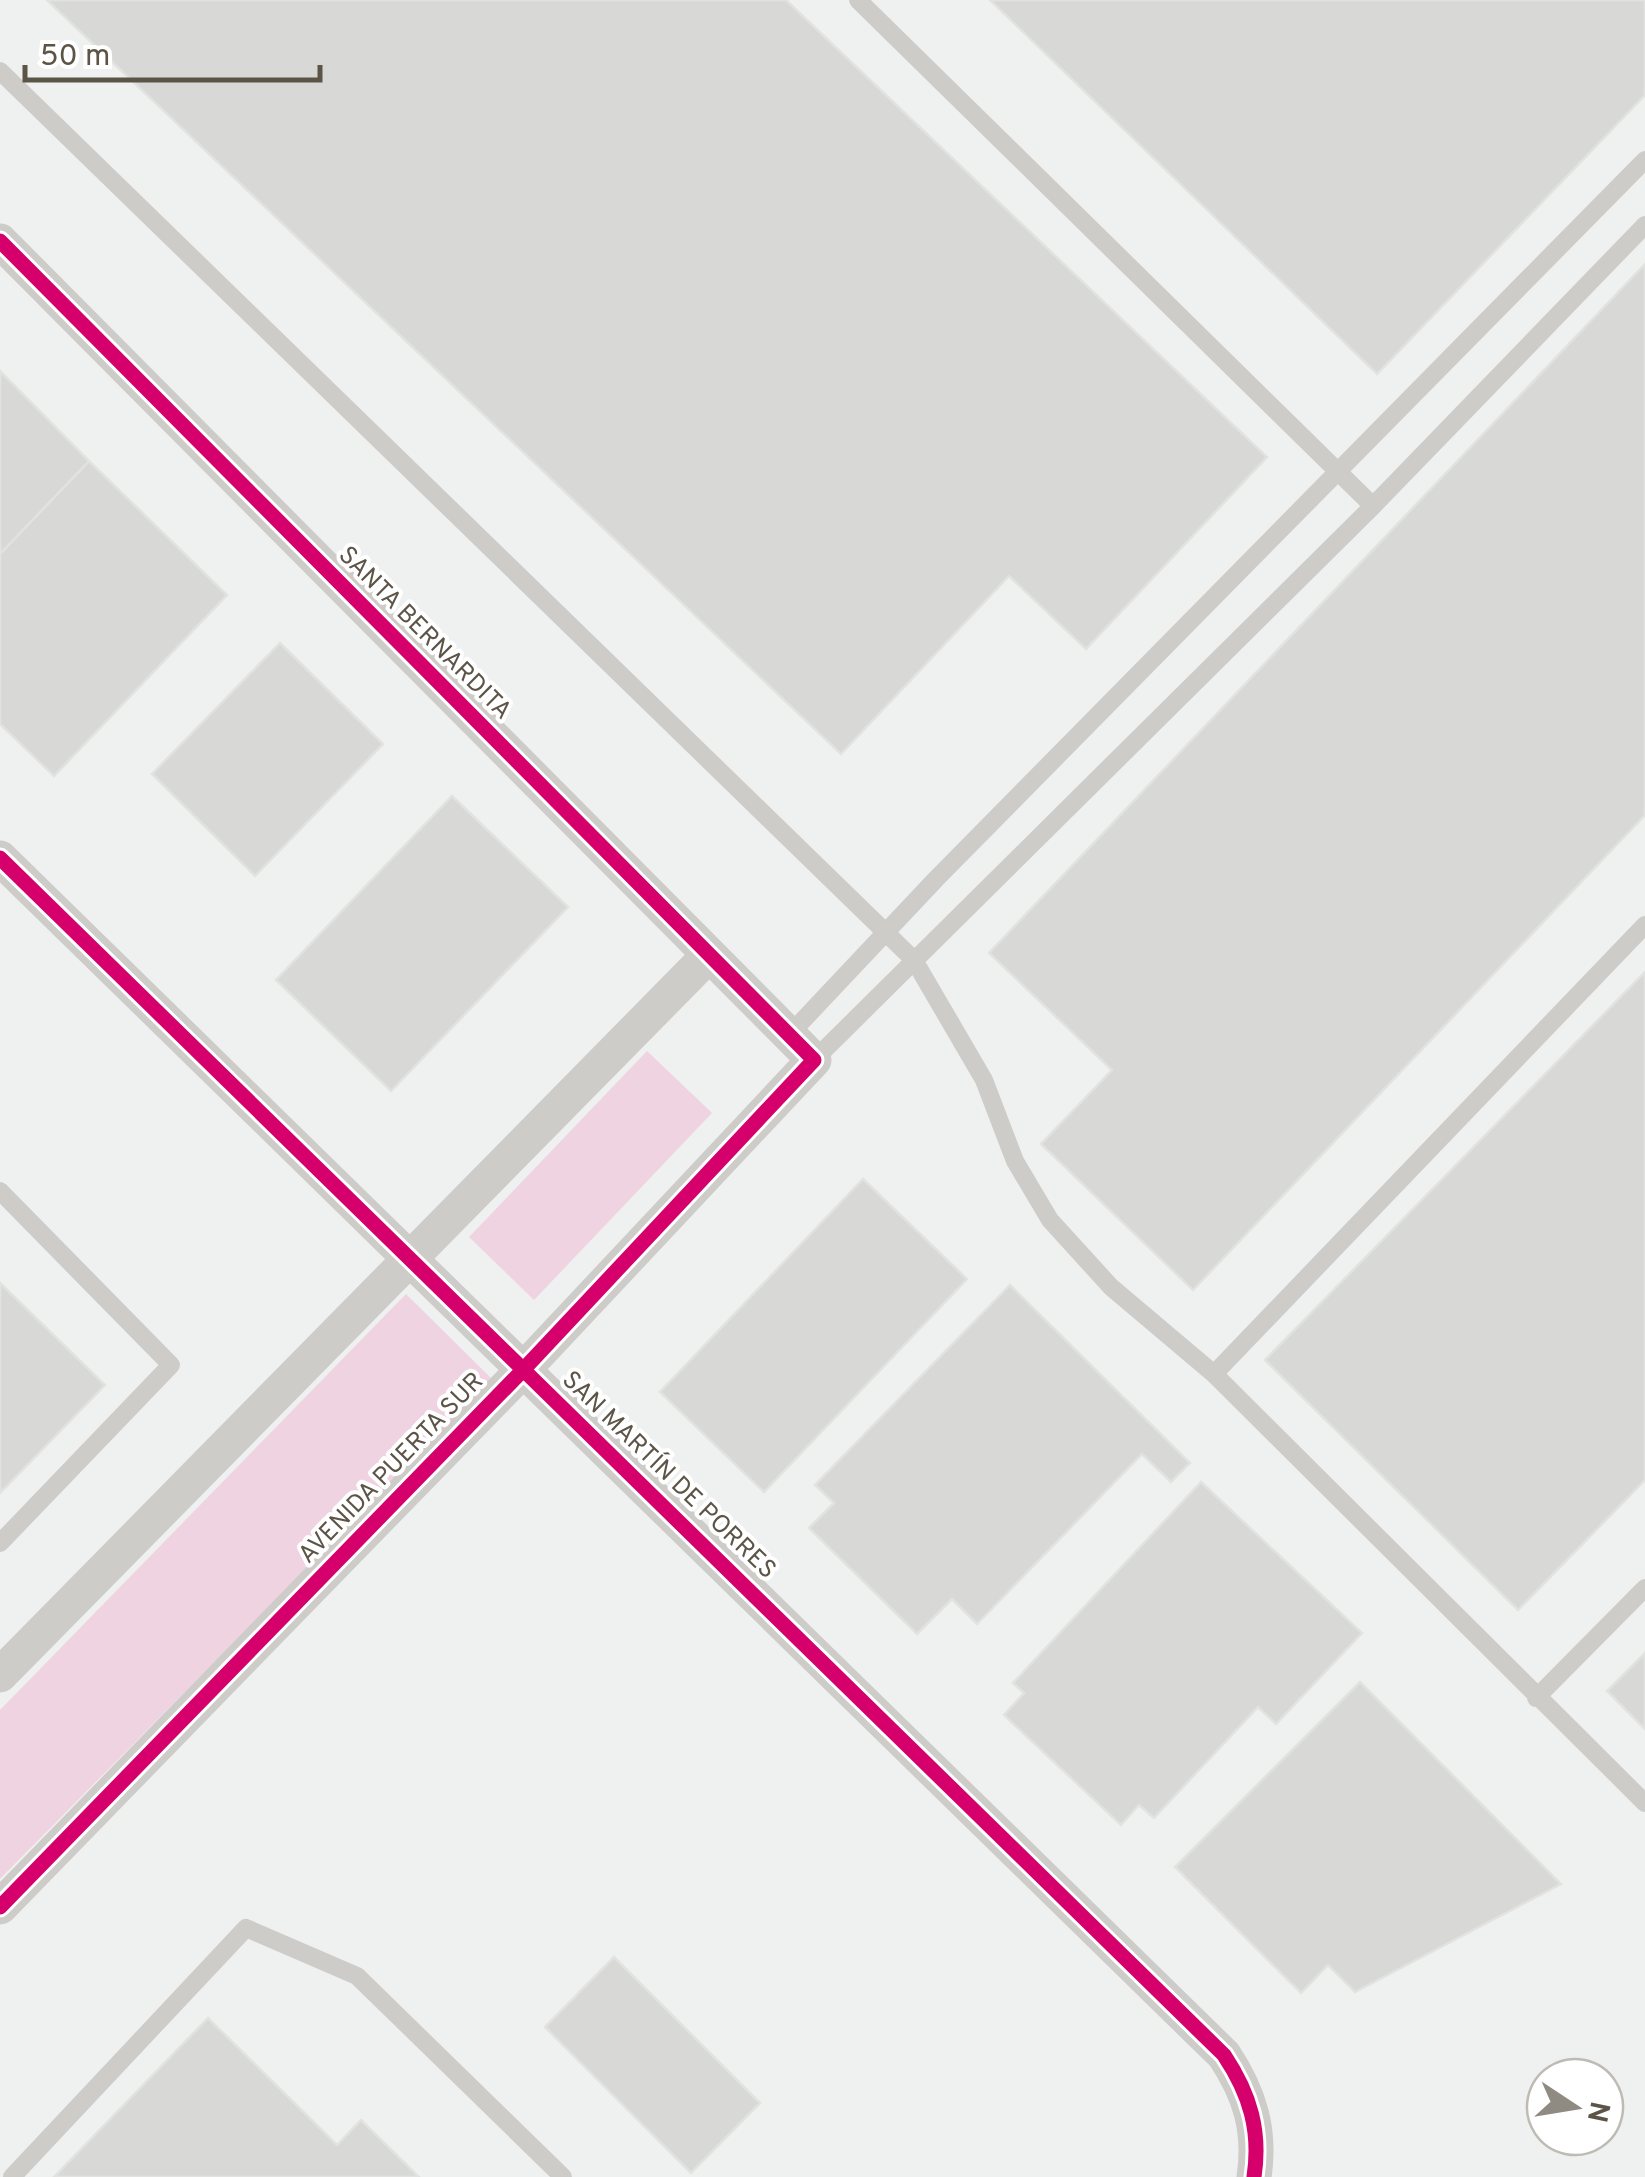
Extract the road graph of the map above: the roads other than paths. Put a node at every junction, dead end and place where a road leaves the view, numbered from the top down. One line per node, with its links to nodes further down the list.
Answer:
1 (858, 0): 6 (lane)
2 (0, 71): 10 (lane)
3 (1645, 160): 6 (lane)
4 (1645, 225): 7 (lane)
5 (0, 242): 11 (street, SANTA BERNARDITA)
6 (1339, 472): 7 (lane); 10 (lane)
7 (1373, 506): 12 (lane)
8 (0, 858): 16 (street, SAN MARTÍN DE PORRES)
9 (1645, 924): 18 (lane)
10 (886, 932): 12 (lane); 13 (lane)
11 (708, 956): 13 (street, SANTA BERNARDITA); 16 (street)
12 (914, 960): 14 (lane); 18 (lane)
13 (789, 1035): 14 (street, SANTA BERNARDITA)
14 (814, 1060): 17 (street, AVENIDA PUERTA SUR)
15 (0, 1191): 19 (lane)
16 (408, 1260): 17 (street, SAN MARTÍN DE PORRES); 21 (street)
17 (523, 1370): 24 (street, AVENIDA PUERTA SUR); 25 (street, SAN MARTÍN DE PORRES)
18 (1214, 1374): 22 (lane)
19 (0, 1543)
20 (1645, 1588): 22 (lane)
21 (0, 1675)
22 (1536, 1698): 23 (lane)
23 (1645, 1803)
24 (0, 1907)
25 (1256, 2166)
26 (12, 2177): 27 (lane)
27 (563, 2177)

